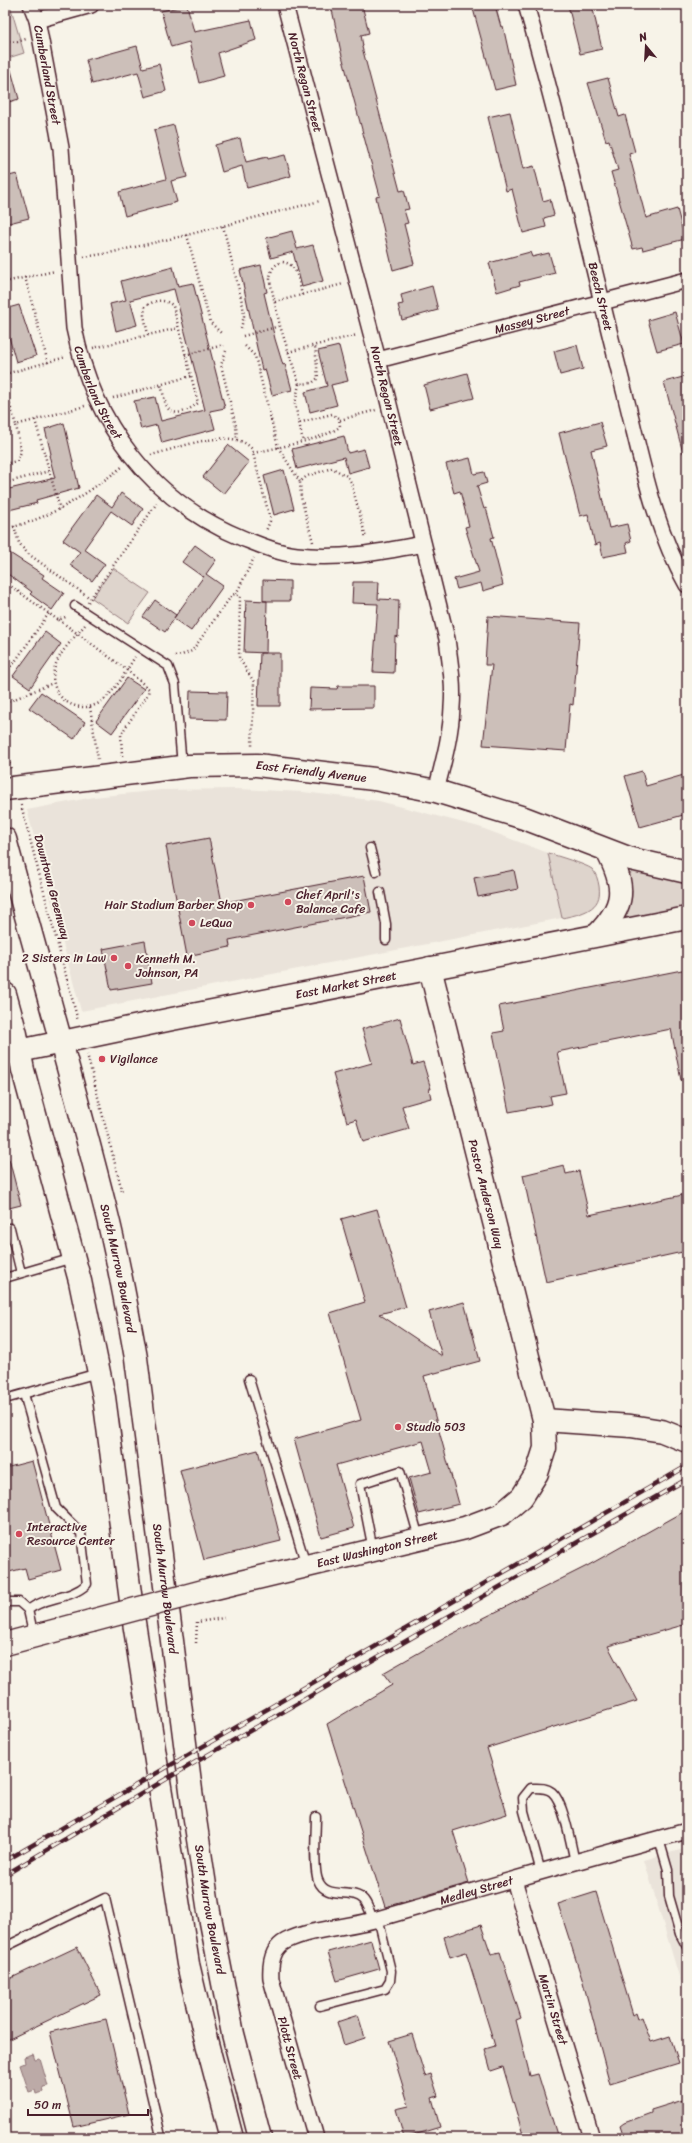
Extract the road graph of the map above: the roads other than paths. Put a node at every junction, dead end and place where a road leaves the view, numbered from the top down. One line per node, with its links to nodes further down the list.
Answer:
1 (31, 5): 5 (street, Cumberland Street)
2 (91, 5): 5 (street)
3 (285, 5): 8 (street, North Regan Street)
4 (526, 5): 7 (street, Beech Street)
5 (37, 20): 9 (street, Cumberland Street)
6 (687, 280): 7 (street, Massey Street)
7 (601, 302): 8 (street, Massey Street); 10 (street, Beech Street)
8 (378, 360): 9 (street, North Regan Street)
9 (423, 544): 14 (street, North Regan Street)
10 (687, 584)
11 (78, 608): 12 (lane)
12 (182, 766): 13 (main road, East Friendly Avenue); 14 (main road, East Friendly Avenue)
13 (12, 786)
14 (436, 791): 17 (main road, East Friendly Avenue)
15 (5, 839): 26 (main road, South Murrow Boulevard)
16 (370, 848): 18 (lane)
17 (607, 851): 19 (main road); 22 (main road)
18 (376, 872)
19 (687, 872)
20 (380, 892): 23 (lane)
21 (687, 918): 22 (main road, East Market Street)
22 (597, 935): 24 (main road, East Market Street)
23 (386, 940)
24 (430, 968): 26 (main road, East Market Street); 36 (main road, Pastor Anderson Way)
25 (5, 994): 27 (main road)
26 (61, 1042): 27 (main road, East Market Street); 58 (main road, South Murrow Boulevard)
27 (12, 1053): 29 (main road)
28 (8, 1229): 30 (lane)
29 (73, 1258): 30 (lane); 32 (main road)
30 (21, 1273): 31 (lane)
31 (5, 1278)
32 (99, 1372): 34 (lane); 57 (main road)
33 (248, 1379): 40 (lane)
34 (24, 1394): 35 (lane); 42 (lane)
35 (5, 1399)
36 (544, 1420): 37 (main road); 38 (main road, East Washington Street)
37 (687, 1441)
38 (419, 1538): 39 (main road, East Washington Street); 39 (lane)
39 (373, 1550): 40 (main road, East Washington Street)
40 (306, 1566): 43 (main road, East Washington Street, bridge)
41 (5, 1602): 42 (lane)
42 (28, 1610): 43 (lane)
43 (34, 1636): 44 (main road, East Washington Street)
44 (5, 1644)
45 (316, 1817): 51 (lane)
46 (687, 1832): 47 (street, Medley Street)
47 (659, 1839): 48 (street, Medley Street); 53 (lane)
48 (576, 1862): 49 (street, Medley Street); 49 (lane)
49 (541, 1872): 50 (street, Medley Street)
50 (514, 1880): 51 (street, Medley Street); 60 (street, Martin Street)
51 (376, 1919): 54 (street, Medley Street); 55 (lane)
52 (5, 1947): 56 (lane)
53 (687, 1947)
54 (273, 1958): 59 (street, Plott Street)
55 (320, 2006)
56 (153, 2138)
57 (232, 2138)
58 (260, 2138)
59 (316, 2138)
60 (592, 2138)

